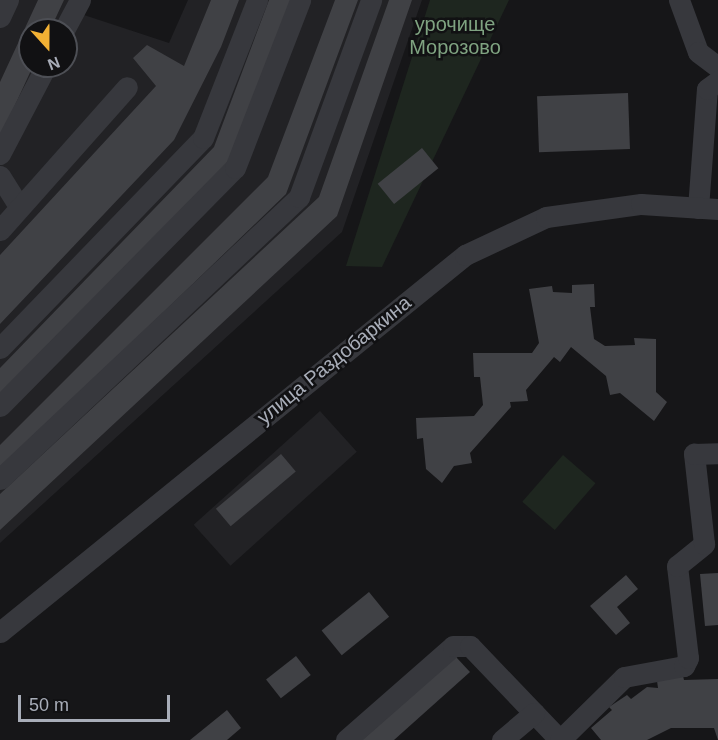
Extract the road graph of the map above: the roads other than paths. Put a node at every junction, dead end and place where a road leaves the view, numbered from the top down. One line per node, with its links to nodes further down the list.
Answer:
1 (8, 0): 7 (street)
2 (80, 0): 8 (street)
3 (257, 0): 18 (street)
4 (300, 0): 19 (street)
5 (371, 0): 21 (street)
6 (679, 0): 9 (street)
7 (0, 17)
8 (70, 18)
9 (718, 67)
10 (40, 78): 13 (street)
11 (718, 81): 16 (street)
12 (127, 87): 15 (street)
13 (0, 154)
14 (0, 176): 15 (street)
15 (19, 207): 17 (street)
16 (708, 209): 22 (street, улица Раздобаркина)
17 (0, 230)
18 (0, 348)
19 (0, 406)
20 (718, 453): 24 (street)
21 (0, 479)
22 (0, 632)
23 (534, 713): 24 (street); 25 (street); 26 (street)
24 (559, 739)
25 (346, 740)
26 (502, 740)

